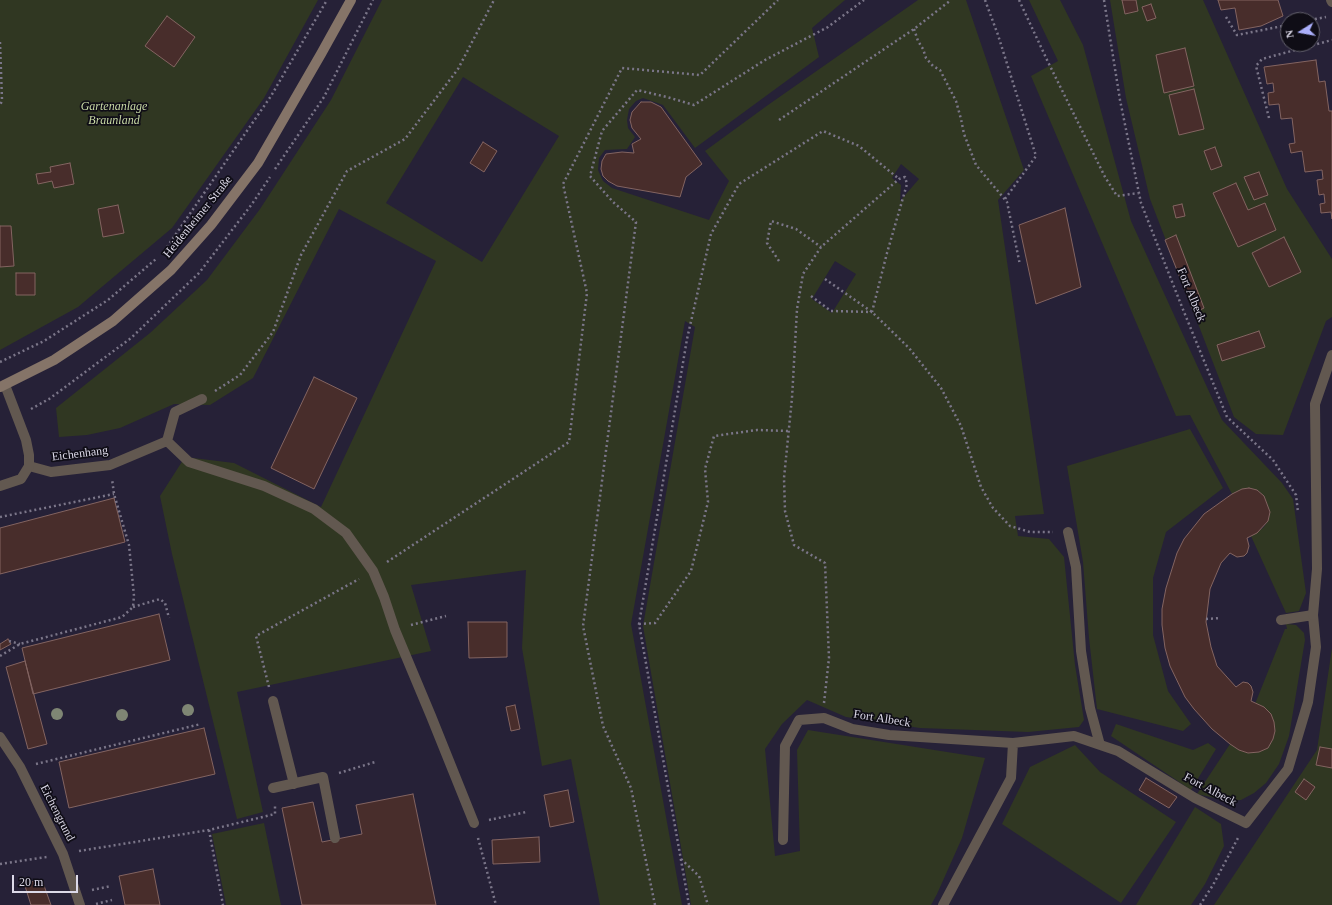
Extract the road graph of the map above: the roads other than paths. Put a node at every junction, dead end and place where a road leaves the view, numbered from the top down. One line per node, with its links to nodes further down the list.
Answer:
1 (351, 0): 3 (main road, Heidenheimer Straße)
2 (1332, 355): 9 (street)
3 (3, 386): 6 (street)
4 (202, 399): 5 (street)
5 (167, 441): 6 (street, Eichenhang); 17 (street)
6 (29, 466): 7 (street)
7 (0, 486)
8 (1068, 532): 14 (street)
9 (1313, 615): 10 (street); 14 (street, Fort Albeck)
10 (1281, 620)
11 (273, 701): 15 (street)
12 (0, 737): 20 (street, Eichengrund)
13 (1013, 743): 14 (street, Fort Albeck); 19 (street, Fort Albeck); 21 (street)
14 (1100, 745)
15 (294, 784): 16 (street); 18 (street)
16 (274, 788)
17 (474, 824)
18 (334, 838)
19 (783, 840)
20 (80, 905)
21 (943, 905)

